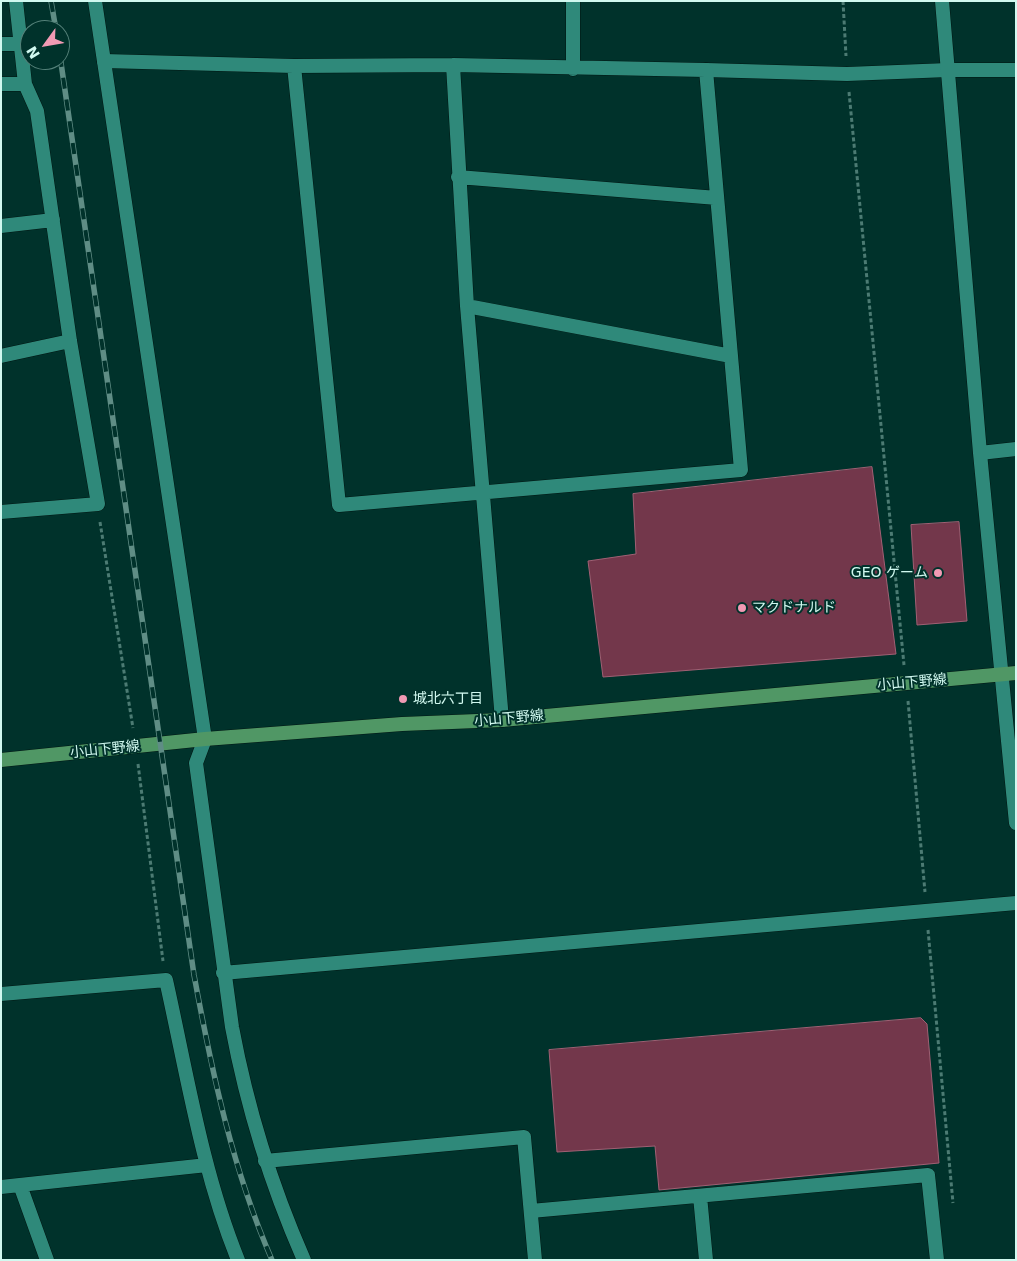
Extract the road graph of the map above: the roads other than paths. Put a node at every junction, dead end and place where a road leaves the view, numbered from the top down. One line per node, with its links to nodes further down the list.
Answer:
1 (16, 1): 5 (street)
2 (95, 1): 8 (street)
3 (573, 1): 11 (street)
4 (942, 1): 14 (street)
5 (20, 30)
6 (1, 44): 7 (street)
7 (20, 44)
8 (104, 60): 10 (street); 32 (street)
9 (452, 65): 10 (street); 11 (street); 18 (street)
10 (294, 66): 28 (street)
11 (573, 68): 13 (street)
12 (24, 70): 17 (street)
13 (706, 70): 14 (street); 19 (street)
14 (948, 70): 15 (street); 27 (street)
15 (1016, 70)
16 (1, 84): 17 (street)
17 (25, 84): 20 (street)
18 (458, 177): 19 (street); 22 (street)
19 (717, 198): 25 (street)
20 (53, 220): 21 (street); 23 (street)
21 (1, 226)
22 (467, 306): 25 (street); 28 (street)
23 (70, 340): 24 (street); 29 (street)
24 (1, 356)
25 (731, 356): 28 (street)
26 (1016, 449): 27 (street)
27 (980, 453): 30 (street)
28 (482, 491): 31 (street)
29 (1, 512)
30 (1009, 673): 31 (main road, 小山下野線); 34 (street)
31 (502, 720): 32 (main road, 小山下野線)
32 (205, 739): 33 (main road, 小山下野線); 36 (street)
33 (1, 760)
34 (1016, 823)
35 (1016, 903): 36 (street)
36 (223, 973): 38 (street)
37 (1, 994): 39 (street)
38 (266, 1161): 43 (street); 46 (street)
39 (207, 1164): 40 (street); 45 (street)
40 (20, 1185): 41 (street); 44 (street)
41 (1, 1187)
42 (700, 1196): 43 (street); 48 (street); 49 (street)
43 (531, 1211): 47 (street)
44 (47, 1260)
45 (238, 1260)
46 (304, 1260)
47 (535, 1260)
48 (706, 1260)
49 (937, 1260)

